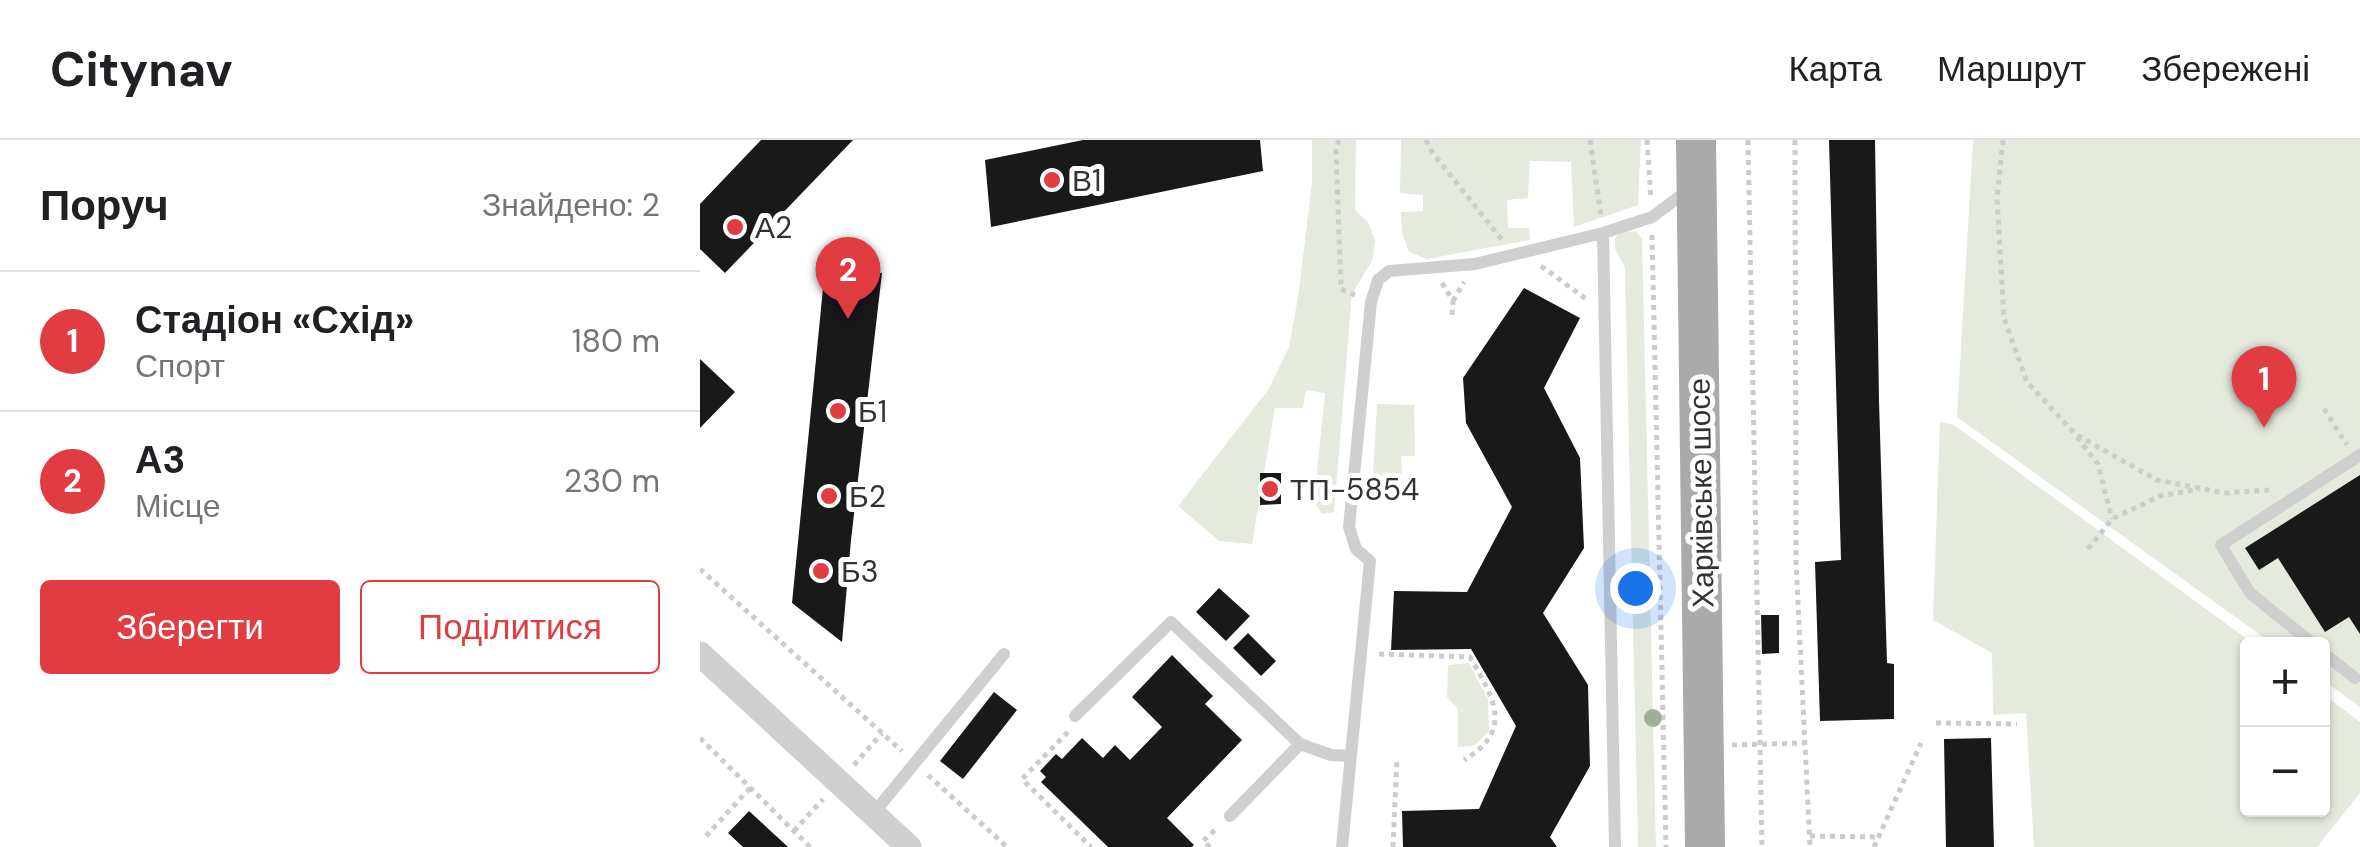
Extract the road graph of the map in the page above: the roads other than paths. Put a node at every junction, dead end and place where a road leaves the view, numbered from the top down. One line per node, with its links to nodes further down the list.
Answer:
1 (1696, 140): 2 (main road, Харківське шосе)
2 (1697, 184): 3 (lane); 18 (main road, Харківське шосе)
3 (1604, 233): 12 (lane); 17 (lane)
4 (2360, 455): 5 (lane)
5 (2305, 637)
6 (700, 654): 13 (street)
7 (1004, 654): 13 (lane)
8 (2330, 658): 9 (lane)
9 (2355, 678)
10 (1076, 716): 11 (lane)
11 (1300, 744): 12 (lane); 14 (lane)
12 (1351, 756): 16 (lane)
13 (873, 814): 15 (street)
14 (1230, 816)
15 (909, 847)
16 (1342, 847)
17 (1614, 847)
18 (1705, 847)

